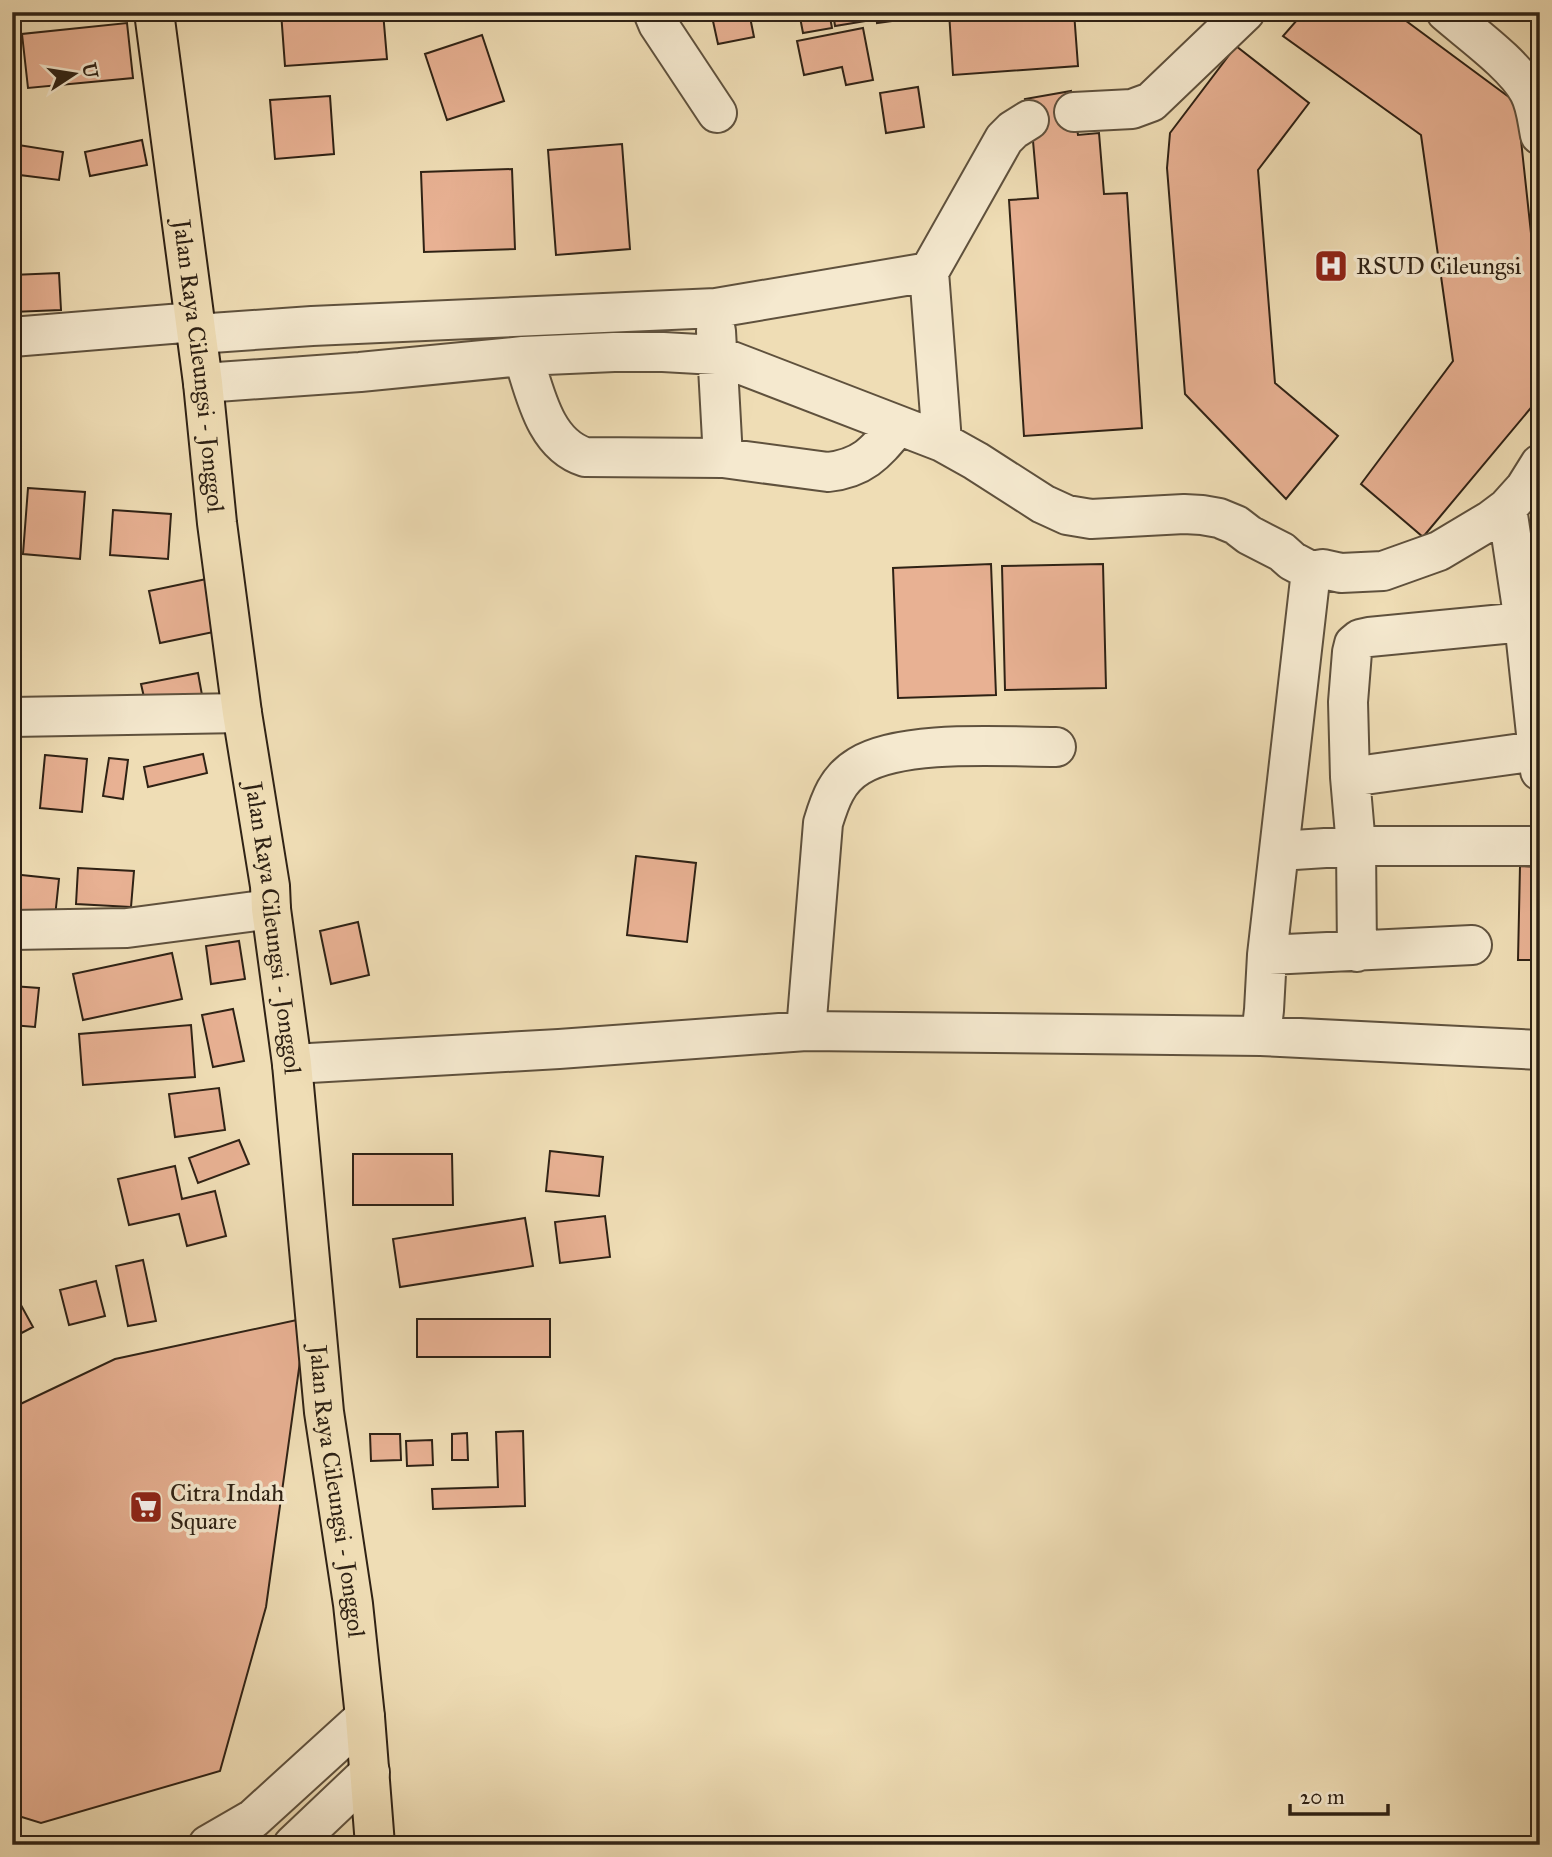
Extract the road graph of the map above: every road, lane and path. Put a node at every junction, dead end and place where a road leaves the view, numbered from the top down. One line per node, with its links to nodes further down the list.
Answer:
1 (154, 12): 11 (main road, Jalan Raya Cileungsi - Jonggol)
2 (653, 12): 6 (street)
3 (1245, 12): 5 (street)
4 (1446, 12): 8 (street)
5 (1074, 112)
6 (717, 113)
7 (1029, 120): 9 (street)
8 (1540, 135)
9 (929, 272): 10 (street); 17 (street)
10 (716, 308): 11 (street); 13 (street)
11 (196, 328): 12 (street); 15 (main road, Jalan Raya Cileungsi - Jonggol)
12 (12, 337)
13 (716, 355): 14 (street); 16 (street); 18 (street)
14 (523, 356): 15 (street); 18 (street)
15 (203, 383): 23 (main road, Jalan Raya Cileungsi - Jonggol)
16 (898, 426): 17 (street); 18 (street)
17 (942, 442): 21 (street)
18 (723, 458)
19 (1540, 464): 20 (street)
20 (1507, 508): 21 (street); 22 (street)
21 (1311, 571): 30 (street)
22 (1524, 622): 26 (street); 27 (street)
23 (242, 713): 24 (street); 31 (main road, Jalan Raya Cileungsi - Jonggol)
24 (12, 717)
25 (1056, 747): 36 (street)
26 (1539, 761): 27 (street)
27 (1350, 778): 28 (street)
28 (1356, 846): 29 (street); 30 (street); 34 (street)
29 (1540, 846)
30 (1279, 851): 35 (street)
31 (271, 909): 32 (street); 39 (main road, Jalan Raya Cileungsi - Jonggol)
32 (12, 930)
33 (1472, 945): 34 (street)
34 (1357, 952): 35 (street)
35 (1267, 955): 37 (street)
36 (806, 1031): 37 (street); 39 (street)
37 (1261, 1036): 38 (street)
38 (1540, 1050)
39 (292, 1064): 40 (main road, Jalan Raya Cileungsi - Jonggol)
40 (365, 1717): 41 (main road, Jalan Raya Cileungsi - Jonggol); 42 (street)
41 (370, 1772): 43 (street); 44 (main road, Jalan Raya Cileungsi - Jonggol)
42 (208, 1845)
43 (293, 1845)
44 (375, 1845)

